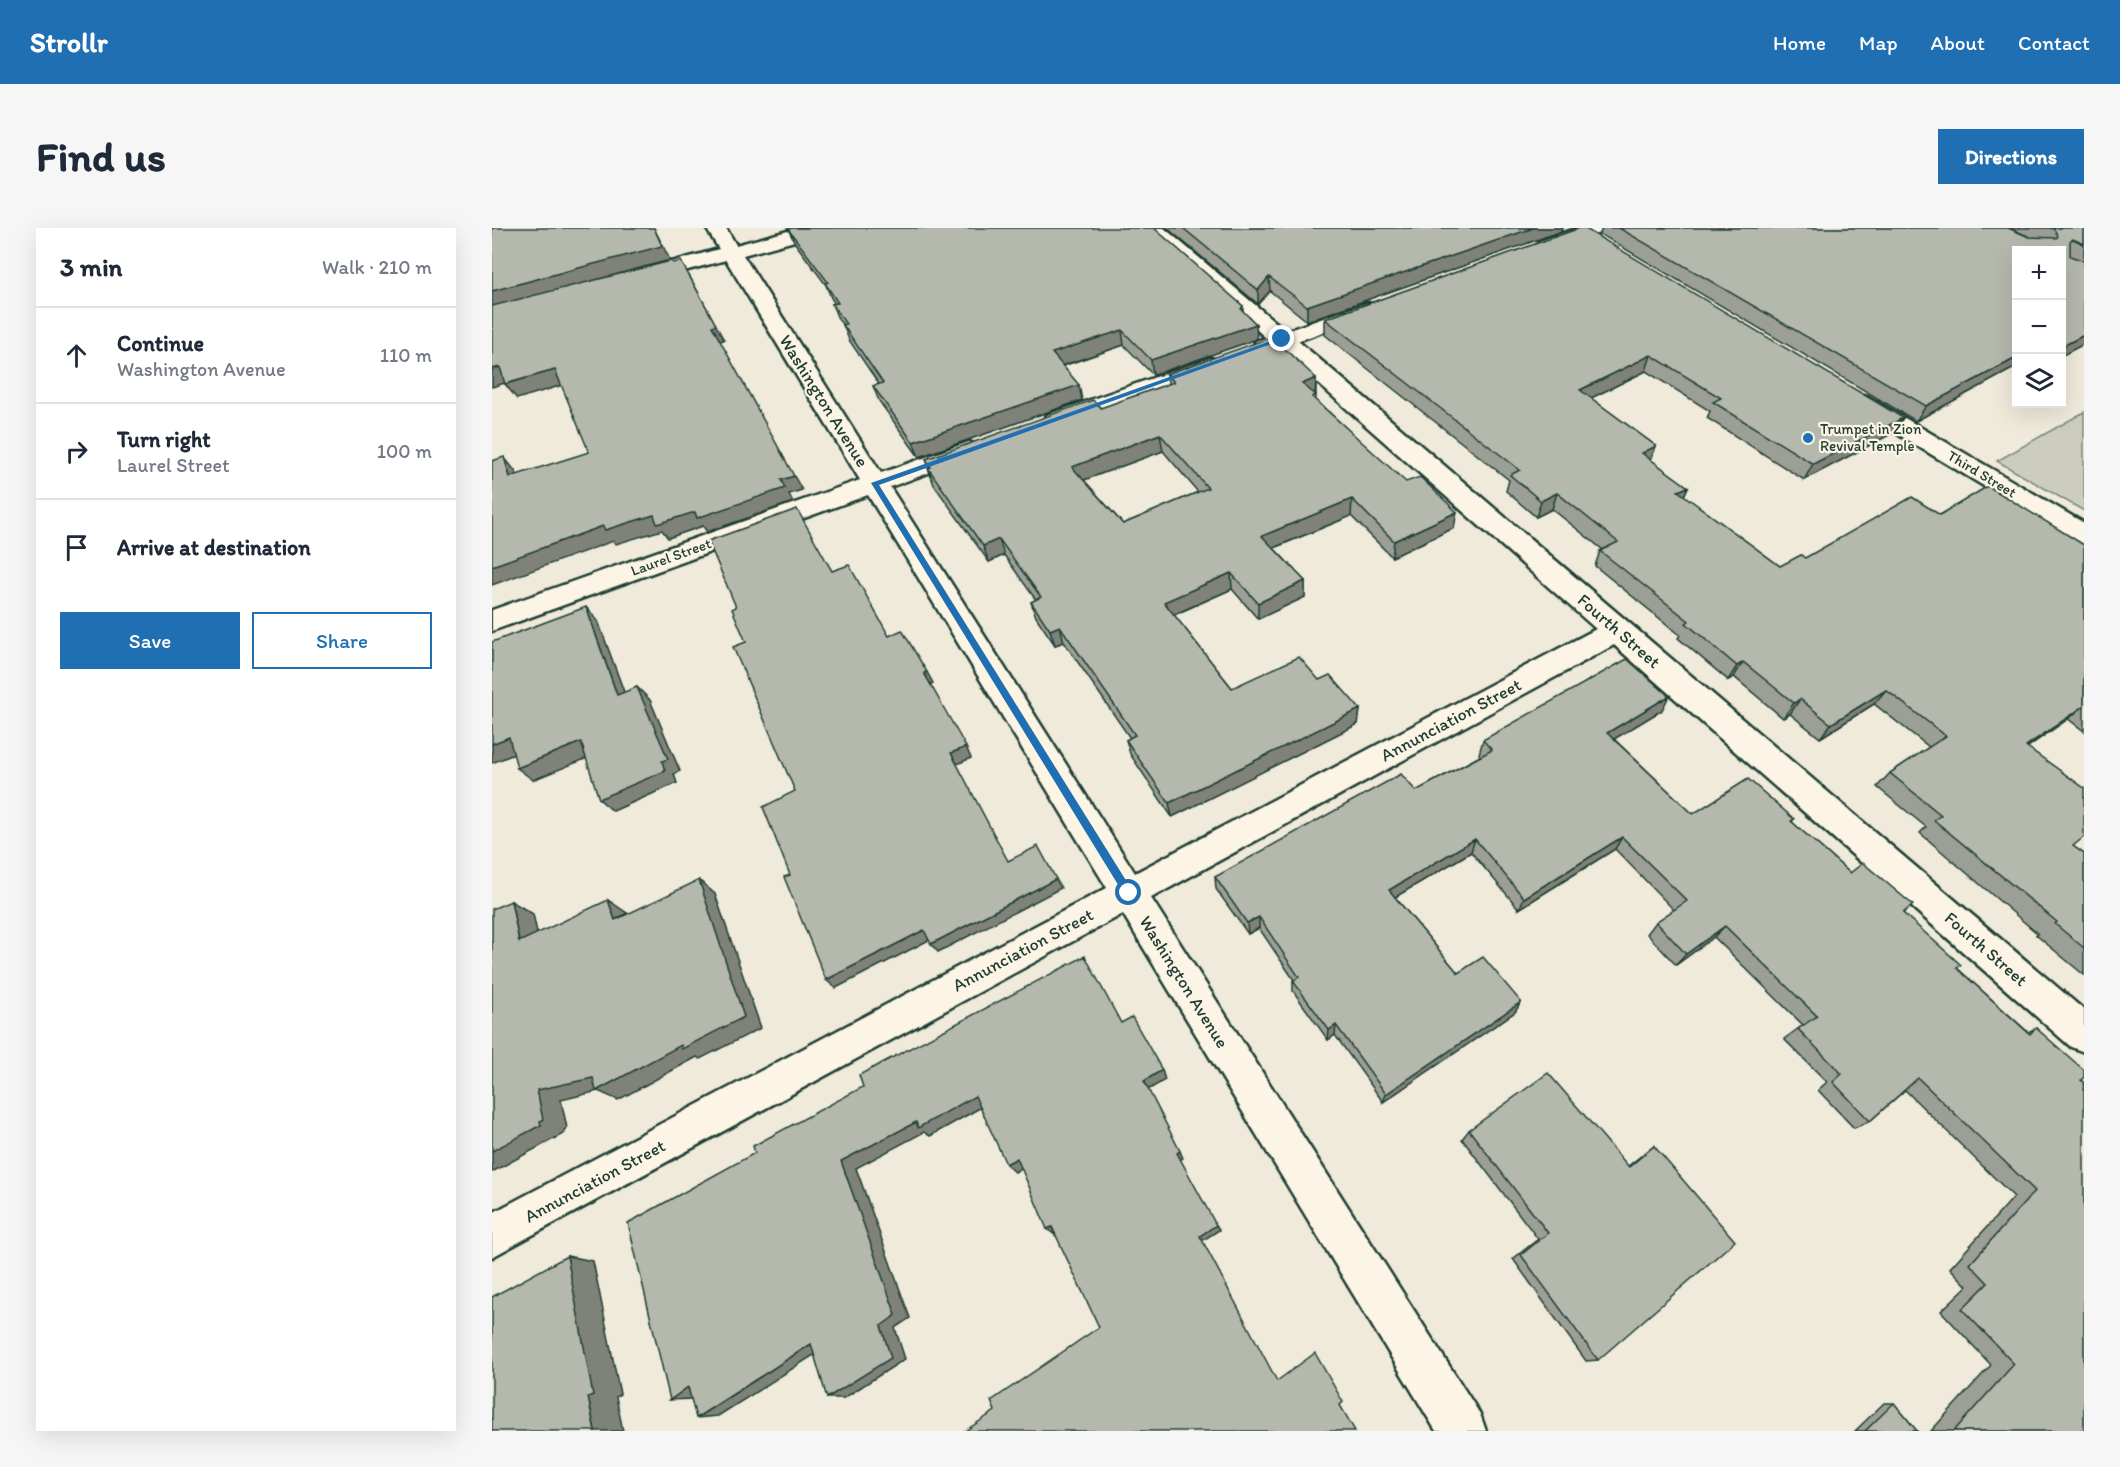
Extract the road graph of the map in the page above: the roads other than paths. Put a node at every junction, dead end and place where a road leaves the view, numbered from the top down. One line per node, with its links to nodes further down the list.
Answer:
1 (716, 228): 5 (street, Washington Avenue)
2 (820, 228): 5 (street)
3 (1153, 228): 9 (street, Fourth Street)
4 (1588, 234): 6 (street)
5 (731, 252): 7 (street); 15 (street, Washington Avenue)
6 (1526, 253)
7 (629, 279)
8 (1393, 300): 9 (street)
9 (1282, 339): 10 (street); 18 (street, Fourth Street)
10 (1248, 351)
11 (1225, 359): 13 (street)
12 (1836, 387): 16 (street, Third Street)
13 (1033, 428)
14 (988, 444): 15 (street, Laurel Street)
15 (875, 483): 17 (street, Laurel Street); 19 (street, Washington Avenue)
16 (2084, 535)
17 (492, 621)
18 (1618, 630): 19 (street, Annunciation Street); 20 (street, Fourth Street)
19 (1129, 893): 21 (street, Annunciation Street); 22 (street, Washington Avenue)
20 (2084, 1034)
21 (492, 1236)
22 (1463, 1431)

